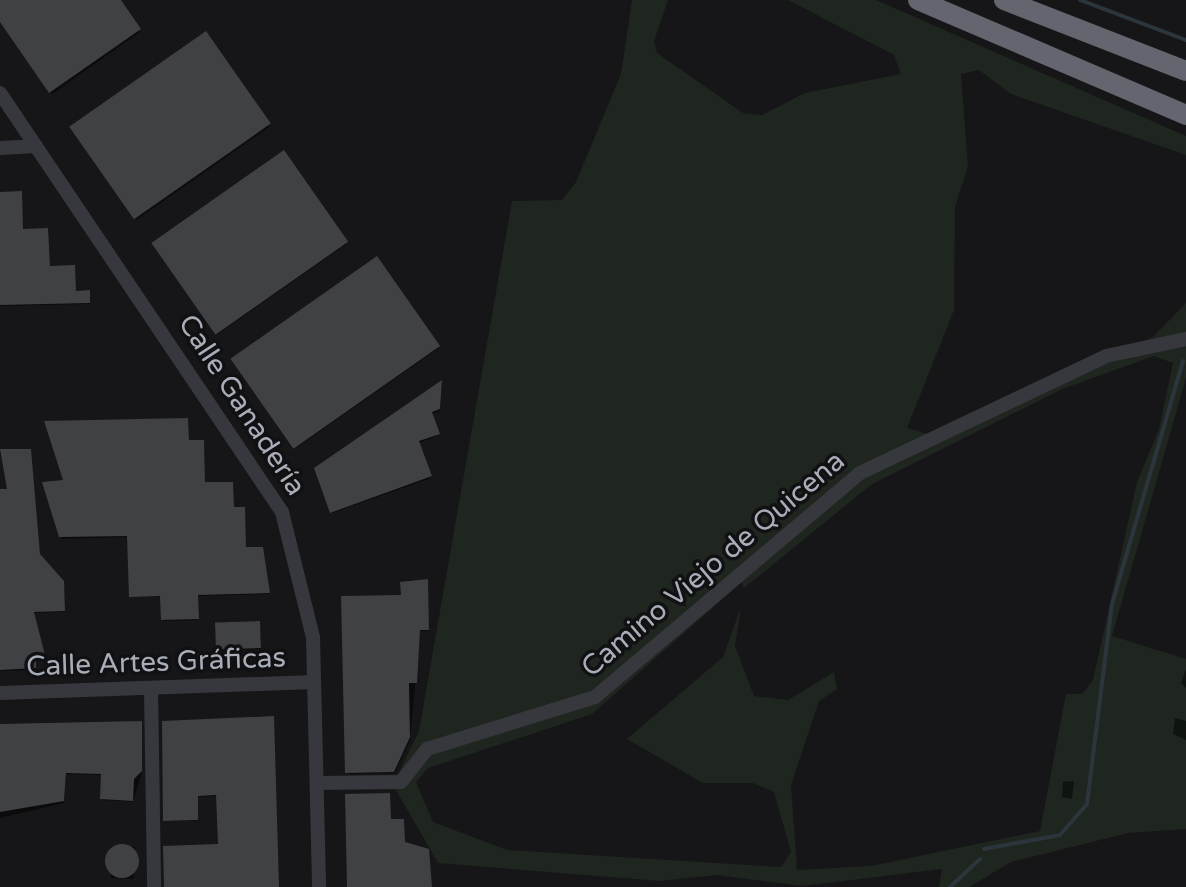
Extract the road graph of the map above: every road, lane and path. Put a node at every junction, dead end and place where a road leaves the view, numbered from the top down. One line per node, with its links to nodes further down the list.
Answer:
1 (918, 0): 5 (highway)
2 (1004, 0): 3 (highway)
3 (1186, 71)
4 (0, 93): 6 (street, Calle Ganadería)
5 (1186, 115)
6 (36, 146): 7 (street); 9 (street, Calle Ganadería)
7 (0, 148)
8 (1186, 339): 12 (street, Camino Viejo de Quicena)
9 (314, 682): 10 (street, Calle Artes Gráficas); 12 (street, Calle Ganadería)
10 (151, 688): 11 (street, Calle Artes Gráficas); 13 (street)
11 (0, 693)
12 (317, 783): 14 (street, Calle Ganadería)
13 (154, 887)
14 (319, 887)

